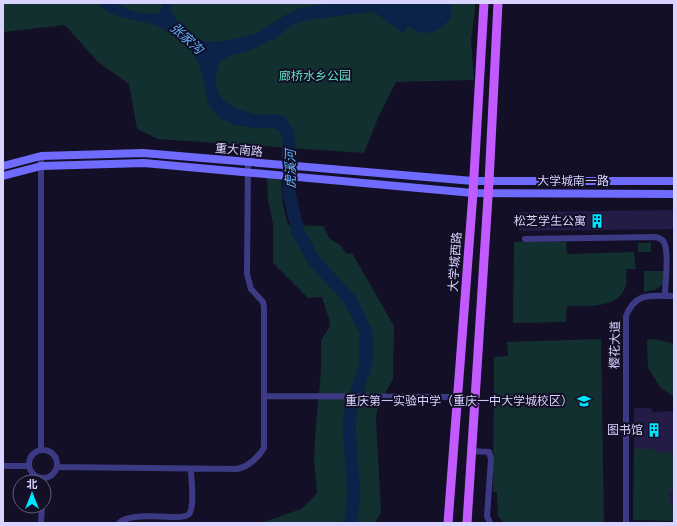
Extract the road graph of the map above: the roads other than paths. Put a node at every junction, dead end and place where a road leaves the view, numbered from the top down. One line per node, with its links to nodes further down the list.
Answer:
1 (484, 3): 9 (main road, 大学城西路)
2 (498, 3): 11 (main road)
3 (41, 156): 4 (main road, 重大南路); 5 (main road, 重大南路); 6 (street)
4 (248, 162): 7 (street); 9 (main road, 重大南路)
5 (3, 166)
6 (41, 166): 7 (main road, 重大南路); 8 (main road, 重大南路); 20 (street)
7 (248, 172): 12 (main road, 重大南路); 18 (street)
8 (3, 176)
9 (473, 181): 11 (main road, 大学城南一路); 12 (main road, 大学城西路)
10 (674, 181): 11 (main road, 大学城南一路)
11 (489, 182): 13 (main road)
12 (473, 193): 13 (main road, 大学城南一路); 19 (main road, 大学城西路)
13 (488, 193): 14 (main road, 大学城南一路); 21 (main road)
14 (674, 194)
15 (525, 239): 16 (street)
16 (665, 296): 17 (street, 樱花大道); 32 (street, 樱花大道)
17 (674, 296)
18 (264, 396): 19 (street); 25 (street)
19 (457, 396): 29 (main road, 大学城西路)
20 (41, 449): 23 (street); 24 (street)
21 (472, 451): 30 (main road); 31 (street)
22 (3, 466): 23 (street)
23 (28, 466): 26 (street)
24 (57, 467): 25 (street); 27 (street)
25 (191, 470): 28 (street)
26 (32, 474)
27 (52, 475)
28 (119, 523)
29 (448, 523)
30 (467, 523)
31 (490, 523)
32 (626, 523)

